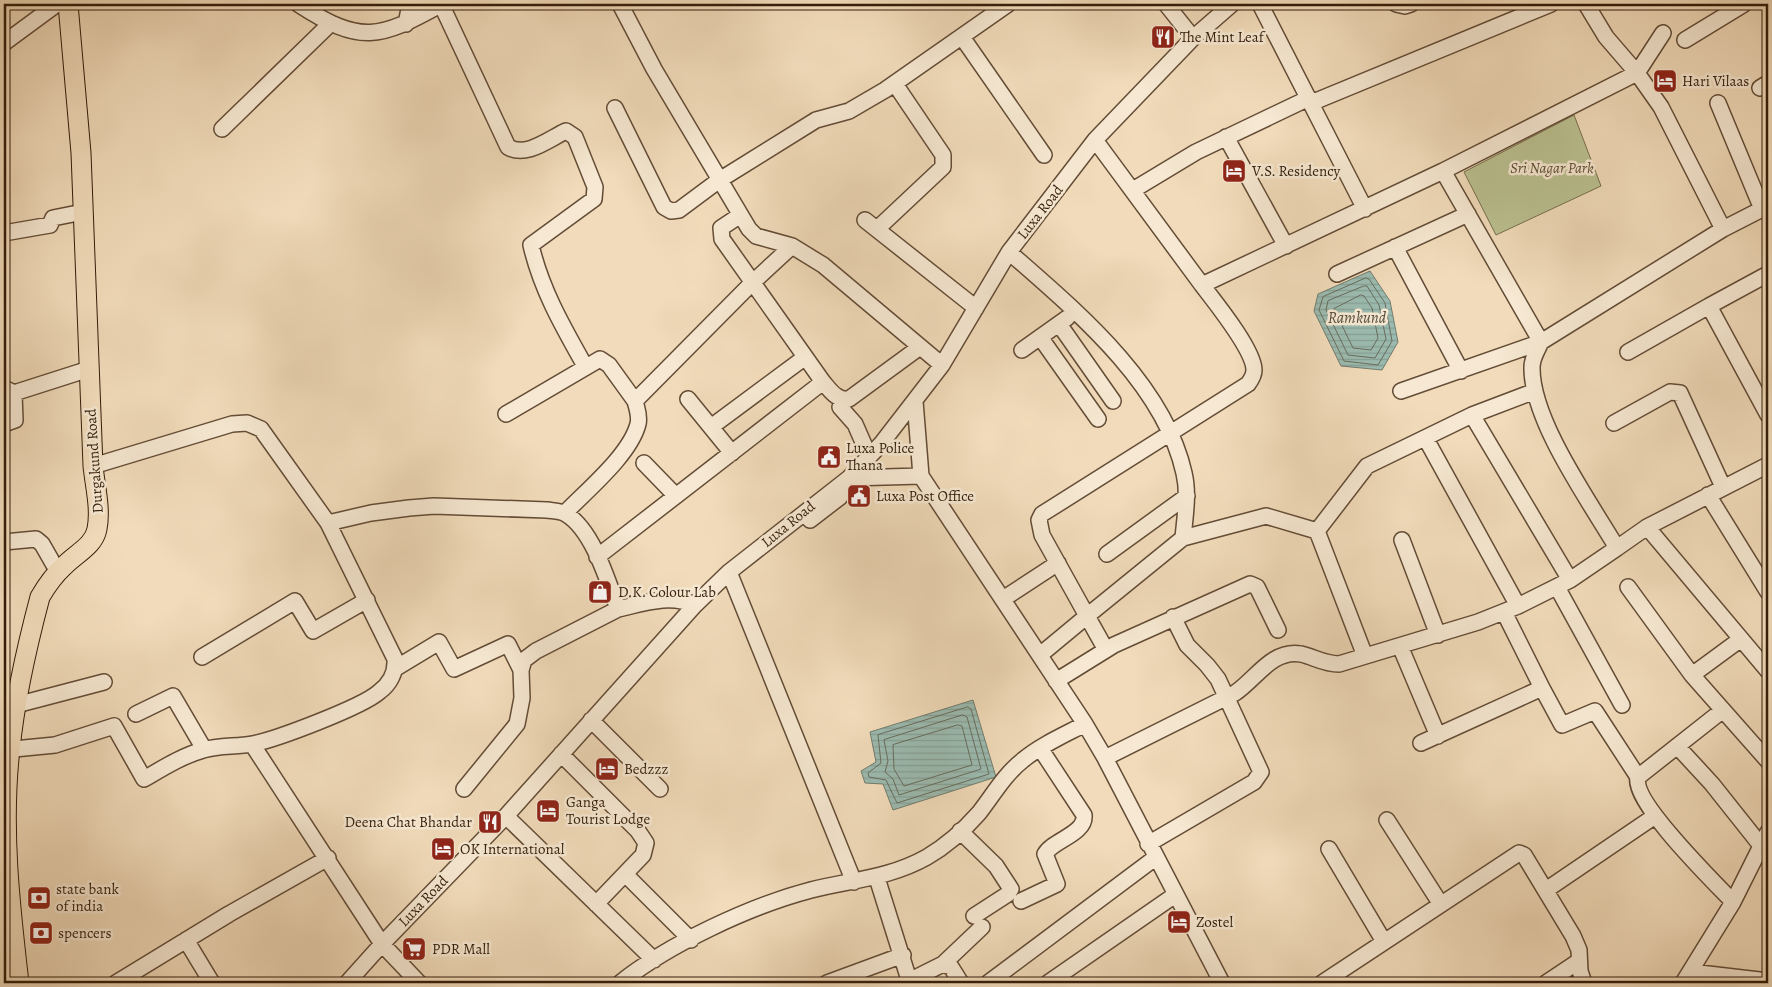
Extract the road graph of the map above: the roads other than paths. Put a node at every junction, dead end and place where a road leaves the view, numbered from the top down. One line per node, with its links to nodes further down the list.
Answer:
1 (57, 4): 22 (street)
2 (68, 4): 37 (main road, Durgakund Road)
3 (298, 4): 16 (street)
4 (410, 4): 17 (street)
5 (442, 4): 17 (street); 61 (street)
6 (620, 4): 33 (street)
7 (1008, 4): 19 (street)
8 (1166, 4): 20 (street)
9 (1232, 4): 20 (street, Luxa Road)
10 (1260, 4): 25 (street)
11 (1396, 4): 12 (street)
12 (1411, 4)
13 (1551, 4): 25 (street)
14 (1586, 4): 23 (street)
15 (1744, 4): 21 (street)
16 (331, 23): 17 (street); 28 (street)
17 (406, 24)
18 (1663, 33): 23 (street)
19 (962, 37): 24 (street); 31 (street)
20 (1194, 38): 30 (street, Luxa Road)
21 (1685, 40)
22 (4, 43)
23 (1637, 73): 32 (street); 40 (street)
24 (895, 84): 33 (street); 51 (street)
25 (1310, 100): 29 (street); 36 (street)
26 (1718, 103): 35 (street)
27 (615, 108): 33 (street)
28 (222, 129)
29 (1226, 137): 34 (street); 43 (street)
30 (1095, 140): 34 (street); 45 (street, Luxa Road)
31 (1044, 155)
32 (1443, 171): 36 (street); 38 (street)
33 (718, 180): 39 (street)
34 (1133, 190): 49 (street)
35 (1765, 207): 40 (street)
36 (1365, 209): 43 (street)
37 (83, 212): 41 (street); 62 (main road, Durgakund Road)
38 (1468, 214): 44 (street); 55 (street)
39 (739, 216): 42 (street); 48 (street)
40 (1723, 229): 55 (street)
41 (4, 233)
42 (792, 246): 48 (street); 56 (street)
43 (1286, 246): 49 (street)
44 (1396, 247): 46 (street); 63 (street)
45 (1009, 252): 51 (street, Luxa Road); 52 (street)
46 (1337, 274)
47 (1767, 278): 50 (street)
48 (752, 283): 59 (street); 69 (street)
49 (1202, 285): 80 (street)
50 (1709, 306): 58 (street); 75 (street)
51 (976, 308): 60 (street, Luxa Road)
52 (1076, 311): 53 (street); 80 (street)
53 (1059, 324): 54 (street); 71 (street)
54 (1040, 337): 57 (street); 76 (street)
55 (1541, 342): 63 (street); 66 (street)
56 (920, 347): 60 (street); 64 (street)
57 (1022, 350)
58 (1628, 352)
59 (804, 358): 64 (street); 79 (street)
60 (942, 364): 70 (street, Luxa Road)
61 (586, 366): 69 (street); 73 (street)
62 (89, 369): 65 (street); 86 (main road, Durgakund Road)
63 (1461, 371): 67 (street)
64 (823, 382): 82 (street)
65 (9, 390): 78 (street)
66 (1535, 390): 74 (street); 100 (street)
67 (1402, 391)
68 (688, 399): 79 (street)
69 (635, 401): 93 (street)
70 (915, 401): 83 (street, Luxa Road); 87 (street)
71 (1113, 401)
72 (840, 407): 83 (street)
73 (506, 414)
74 (1472, 415): 81 (street); 106 (street)
75 (1768, 415)
76 (1098, 419)
77 (1614, 422): 89 (street)
78 (4, 424)
79 (711, 427): 82 (street)
80 (1171, 433): 92 (street); 103 (street)
81 (1426, 439): 96 (street); 112 (street)
82 (732, 453): 91 (street)
83 (870, 456): 88 (street, Luxa Road)
84 (644, 463): 91 (street)
85 (1768, 465): 89 (street)
86 (93, 466): 94 (street); 104 (main road, Durgakund Road)
87 (920, 476): 88 (street); 109 (street)
88 (848, 478): 105 (street, Luxa Road)
89 (1723, 487): 90 (street)
90 (1708, 495): 95 (street); 108 (street)
91 (676, 496): 102 (street)
92 (1187, 496): 97 (street); 101 (street)
93 (565, 513): 94 (street); 102 (street)
94 (328, 524): 110 (street)
95 (1647, 527): 100 (street); 118 (street)
96 (1318, 531): 97 (street); 122 (street)
97 (1183, 538): 114 (street)
98 (1402, 540): 117 (street)
99 (4, 542): 104 (street)
100 (1617, 548): 106 (street)
101 (1107, 554)
102 (597, 557): 113 (street)
103 (1058, 563): 109 (street); 114 (street)
104 (58, 572): 132 (main road, Durgakund Road)
105 (730, 576): 111 (street, Luxa Road); 136 (street); 163 (street)
106 (1563, 584): 112 (street); 133 (street)
107 (1628, 588): 127 (street)
108 (1768, 592)
109 (1003, 599): 121 (street)
110 (367, 600): 123 (street); 124 (street)
111 (695, 605): 113 (street); 136 (street, Luxa Road)
112 (1511, 609): 117 (street); 130 (street)
113 (618, 610): 125 (street)
114 (1087, 616): 120 (street); 121 (street)
115 (1173, 617): 116 (street); 120 (street); 131 (street)
116 (1278, 630)
117 (1438, 635): 119 (street)
118 (1741, 640): 126 (street); 127 (street)
119 (1400, 646): 122 (street); 138 (street)
120 (1106, 650): 128 (street)
121 (1040, 655): 128 (street)
122 (1364, 656): 131 (street)
123 (202, 657)
124 (396, 668): 125 (street); 140 (street)
125 (521, 670): 149 (street)
126 (1768, 671)
127 (1692, 675): 134 (street)
128 (1056, 681): 137 (street)
129 (104, 682): 132 (street)
130 (1542, 688): 138 (street); 148 (street)
131 (1227, 697): 146 (street); 156 (street)
132 (16, 705): 144 (main road, Durgakund Road)
133 (1622, 705)
134 (1723, 710): 141 (street); 147 (street)
135 (136, 714): 143 (street)
136 (593, 722): 145 (street, Luxa Road); 150 (street)
137 (1085, 724): 142 (street); 146 (street)
138 (1438, 736): 139 (street)
139 (1421, 743)
140 (252, 744): 143 (street); 159 (street)
141 (1677, 746): 148 (street); 158 (street)
142 (1040, 748): 154 (street); 166 (street)
143 (204, 749): 144 (street)
144 (7, 750): 182 (main road, Durgakund Road)
145 (563, 756): 152 (street); 161 (street); 173 (street, Luxa Road)
146 (1105, 758): 156 (street)
147 (1768, 761)
148 (1638, 777): 151 (street)
149 (464, 789)
150 (660, 789)
151 (1655, 816): 164 (street); 167 (street)
152 (511, 820): 169 (street); 173 (street)
153 (1387, 820): 168 (street)
154 (960, 831): 162 (street); 177 (street)
155 (1768, 832): 158 (street)
156 (1148, 844): 160 (street)
157 (1329, 849): 172 (street)
158 (1765, 850): 167 (street)
159 (328, 858): 170 (street); 173 (street)
160 (1155, 858): 165 (street); 191 (street)
161 (625, 874): 169 (street); 171 (street)
162 (877, 878): 163 (street); 174 (street)
163 (854, 882): 171 (street)
164 (1546, 890): 168 (street); 176 (street)
165 (1175, 895): 192 (street); 193 (street)
166 (1021, 901)
167 (1733, 902): 178 (street)
168 (1440, 903): 172 (street)
169 (596, 904): 175 (street)
170 (186, 940): 183 (street); 184 (street)
171 (691, 940): 175 (street)
172 (1383, 940): 194 (street)
173 (385, 947): 185 (street, Luxa Road); 186 (street); 187 (street)
174 (903, 955): 181 (street); 189 (street)
175 (654, 960): 188 (street)
176 (1579, 961): 195 (street); 196 (street)
177 (943, 964): 181 (street); 190 (street)
178 (1687, 978): 179 (street)
179 (1741, 981): 180 (street)
180 (1768, 981)
181 (910, 982)
182 (18, 983)
183 (116, 983)
184 (212, 983)
185 (347, 983)
186 (358, 983)
187 (419, 983)
188 (620, 983)
189 (827, 983)
190 (961, 983)
191 (988, 983)
192 (1048, 983)
193 (1222, 983)
194 (1323, 983)
195 (1546, 983)
196 (1584, 983)

